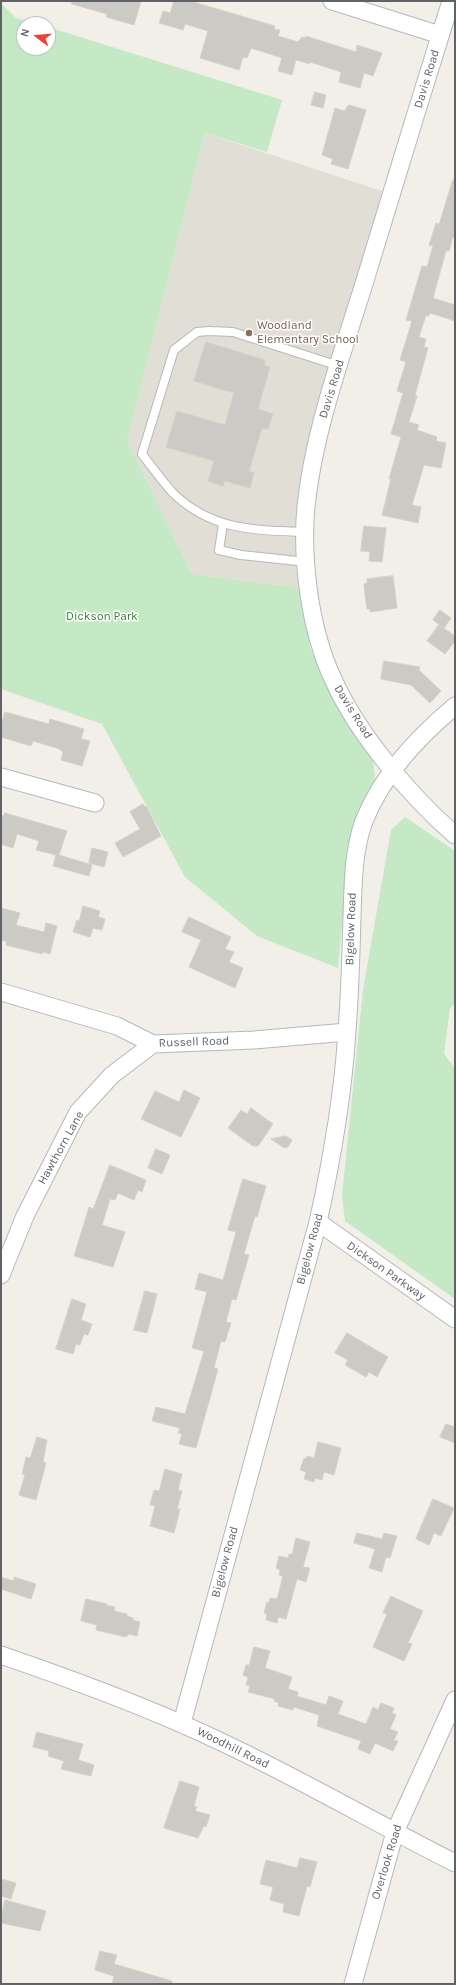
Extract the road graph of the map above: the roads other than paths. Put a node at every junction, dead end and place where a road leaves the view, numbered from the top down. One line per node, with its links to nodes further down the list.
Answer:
1 (332, 1): 3 (street)
2 (451, 1): 3 (street, Davis Road)
3 (440, 35): 4 (street, Davis Road)
4 (339, 366): 5 (lane); 6 (street, Davis Road)
5 (223, 524): 6 (lane); 7 (lane)
6 (306, 532): 7 (street, Davis Road)
7 (307, 562): 9 (street, Davis Road)
8 (455, 706): 9 (street, Bigelow Road)
9 (392, 770): 12 (street, Davis Road); 14 (street, Bigelow Road)
10 (1, 777): 11 (street)
11 (95, 804)
12 (455, 835)
13 (1, 992): 15 (street, Russell Road)
14 (347, 1032): 15 (street, Russell Road); 16 (street, Bigelow Road)
15 (153, 1044): 17 (street, Hawthorn Lane)
16 (318, 1222): 18 (street, Dickson Parkway); 21 (street, Bigelow Road)
17 (1, 1275)
18 (455, 1319)
19 (1, 1655): 21 (street, Woodhill Road)
20 (455, 1700): 22 (street, Overlook Road)
21 (182, 1724): 22 (street, Woodhill Road)
22 (394, 1832): 23 (street, Woodhill Road); 24 (street, Overlook Road)
23 (455, 1863)
24 (353, 1984)

